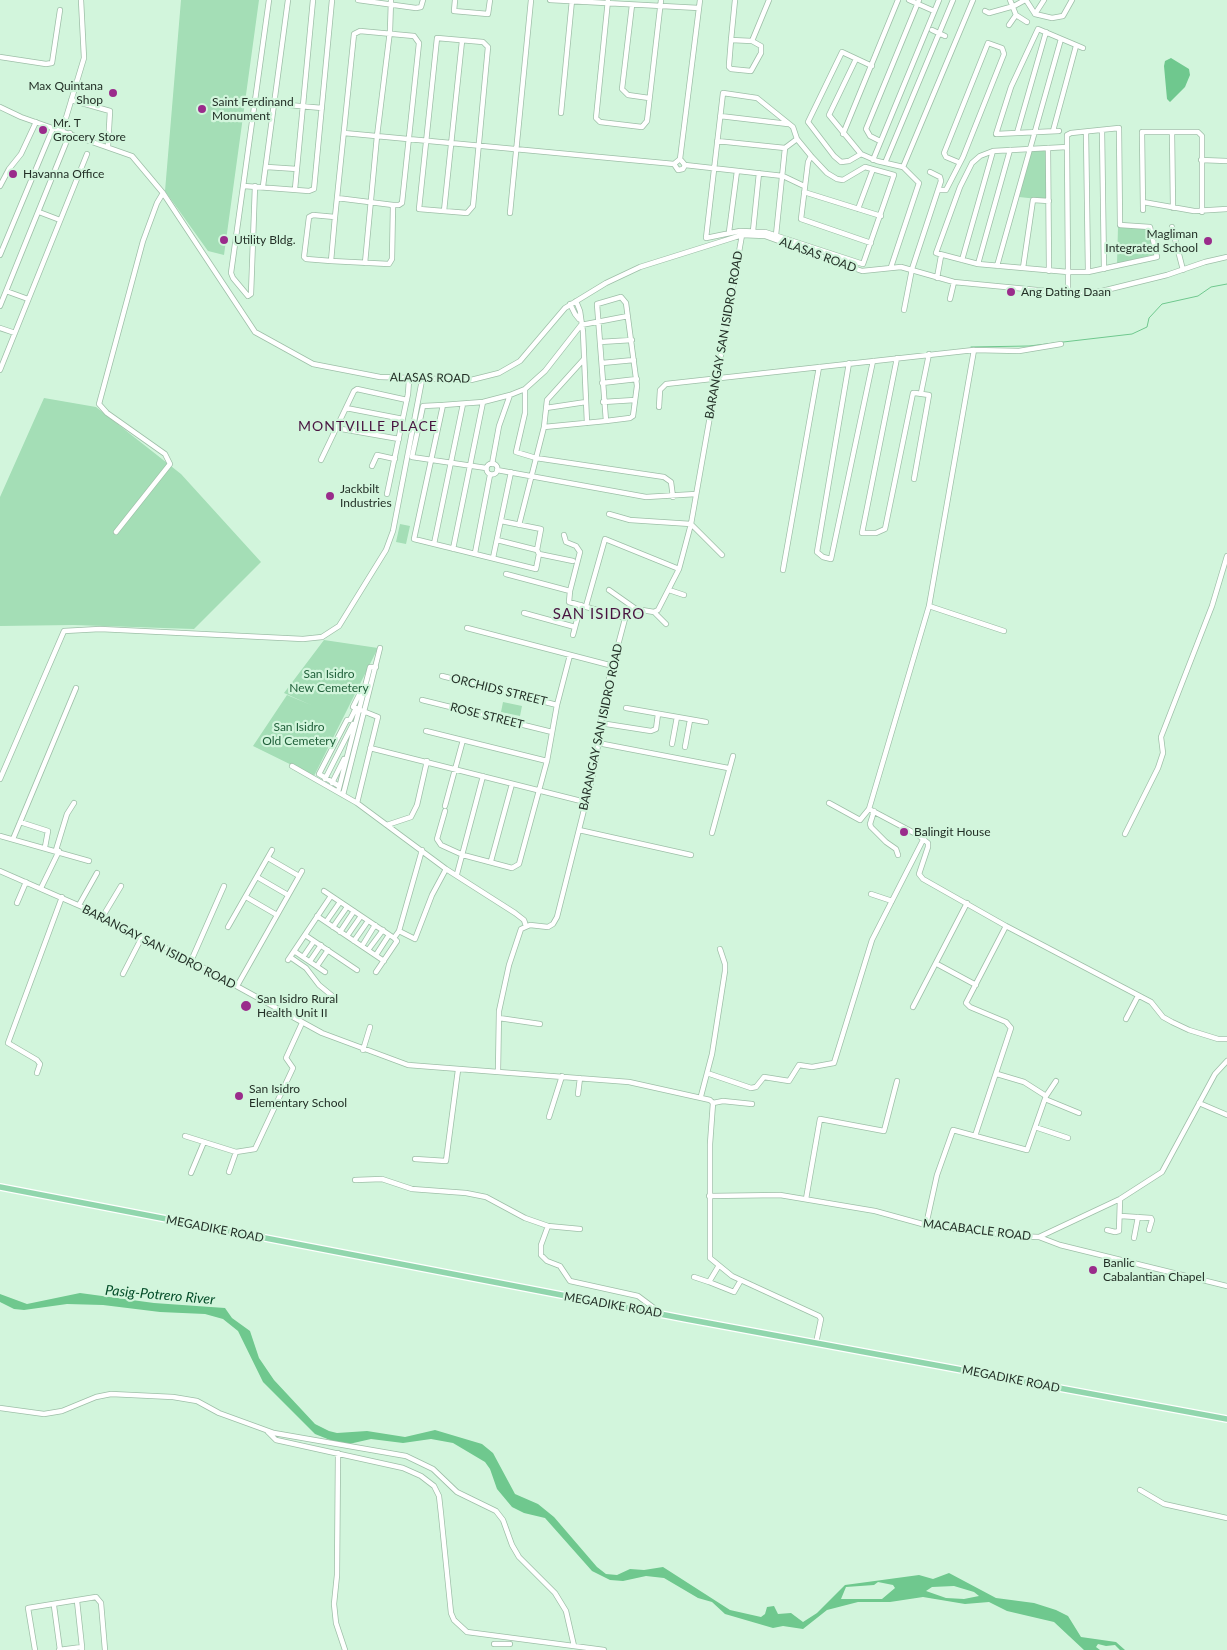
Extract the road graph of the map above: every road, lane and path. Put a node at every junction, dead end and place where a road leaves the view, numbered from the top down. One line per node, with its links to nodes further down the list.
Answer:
1 (81, 0): 56 (street)
2 (269, 0): 57 (street)
3 (288, 0): 58 (street)
4 (313, 0): 59 (street)
5 (332, 0): 61 (street)
6 (358, 0): 27 (street)
7 (424, 0): 31 (street)
8 (455, 0): 9 (street)
9 (490, 0)
10 (531, 0): 91 (street)
11 (550, 0): 24 (street)
12 (700, 0): 32 (street)
13 (735, 0): 48 (street)
14 (769, 0): 49 (street)
15 (898, 0): 54 (street)
16 (909, 0): 26 (street)
17 (939, 0): 34 (street)
18 (953, 0): 44 (street)
19 (973, 0): 106 (street)
20 (1010, 0): 30 (street)
21 (1026, 0): 30 (street); 37 (street)
22 (1044, 0): 37 (street)
23 (1072, 0): 37 (street)
24 (572, 1): 25 (street); 62 (street)
25 (607, 2): 29 (street); 55 (street)
26 (919, 2): 34 (street); 83 (street)
27 (390, 3): 31 (street); 43 (street)
28 (660, 3): 29 (street); 32 (street); 55 (street)
29 (632, 4): 55 (street)
30 (1014, 6): 35 (street); 38 (street)
31 (421, 7): 36 (street)
32 (699, 8): 97 (street)
33 (60, 10): 52 (street)
34 (934, 11): 83 (street)
35 (985, 11)
36 (425, 12)
37 (1035, 14)
38 (1016, 15): 39 (street); 40 (street)
39 (1027, 22)
40 (1009, 25)
41 (932, 30): 44 (street)
42 (1046, 32): 46 (street); 76 (street); 76 (street)
43 (389, 33): 75 (street); 78 (street); 79 (street)
44 (939, 34): 45 (street); 102 (street)
45 (945, 36)
46 (1061, 39): 50 (street); 71 (street)
47 (462, 40): 81 (street); 84 (street); 86 (street)
48 (731, 40): 49 (street); 49 (street)
49 (752, 41)
50 (1076, 46): 51 (street); 69 (street)
51 (1082, 48)
52 (0, 57)
53 (856, 59): 54 (street); 77 (street); 95 (street)
54 (872, 66): 77 (street)
55 (649, 98)
56 (71, 100): 68 (street); 85 (street)
57 (255, 102): 58 (street); 115 (street)
58 (274, 104): 59 (street); 105 (street)
59 (303, 106): 61 (street); 107 (street)
60 (0, 107): 64 (street, ALASAS ROAD)
61 (322, 108): 119 (street)
62 (561, 113)
63 (720, 116): 65 (street); 65 (street); 82 (street)
64 (36, 122): 66 (street, ALASAS ROAD); 114 (street)
65 (788, 124): 80 (street)
66 (53, 128): 68 (street, ALASAS ROAD); 145 (street)
67 (1102, 130): 72 (street); 156 (street); 156 (street)
68 (62, 131): 74 (street, ALASAS ROAD)
69 (1053, 131): 70 (street); 71 (street)
70 (1059, 131)
71 (1035, 132): 76 (street); 90 (street)
72 (1086, 132): 87 (street); 160 (street)
73 (1172, 132): 99 (street); 126 (street); 128 (street)
74 (70, 133): 85 (street, ALASAS ROAD); 133 (street)
75 (344, 133): 78 (street); 123 (street)
76 (1017, 133)
77 (844, 134): 95 (street)
78 (376, 136): 79 (street); 125 (street)
79 (409, 139): 81 (street); 127 (street)
80 (797, 139): 88 (street); 96 (street)
81 (426, 141): 84 (street); 132 (street)
82 (717, 141): 88 (street); 108 (street)
83 (880, 141): 98 (street)
84 (452, 143): 86 (street); 132 (street)
85 (108, 146): 122 (street, ALASAS ROAD)
86 (478, 146): 91 (street); 132 (street)
87 (1067, 147): 89 (street); 159 (street)
88 (785, 148): 113 (street)
89 (1048, 148): 90 (street); 124 (street)
90 (1030, 149): 92 (street); 152 (street)
91 (516, 150): 103 (street); 135 (street)
92 (1010, 150): 93 (street); 151 (street)
93 (993, 151): 146 (street); 148 (street)
94 (87, 154): 138 (street)
95 (860, 154): 98 (street)
96 (811, 156): 109 (street); 118 (street)
97 (680, 159): 103 (street); 104 (street)
98 (873, 160): 102 (street)
99 (1201, 160): 101 (street); 134 (street)
100 (958, 162): 100 (street); 120 (street)
101 (1227, 162)
102 (885, 163): 106 (street)
103 (674, 164): 104 (street)
104 (685, 165): 108 (street)
105 (267, 167): 107 (street); 117 (street)
106 (903, 167): 153 (street)
107 (297, 169): 119 (street)
108 (714, 169): 110 (street); 141 (street)
109 (873, 169): 129 (street); 136 (street)
110 (738, 171): 112 (street); 141 (street)
111 (930, 172): 120 (street)
112 (759, 173): 113 (street); 140 (street)
113 (782, 176): 118 (street); 142 (street)
114 (0, 186)
115 (244, 186): 116 (street); 116 (street)
116 (256, 186): 117 (street)
117 (264, 186): 119 (street)
118 (804, 186): 121 (street)
119 (295, 188)
120 (938, 190): 155 (street)
121 (804, 192): 129 (street); 144 (street)
122 (163, 194): 191 (street, ALASAS ROAD); 235 (street)
123 (337, 198): 125 (street); 137 (street)
124 (1049, 201): 154 (street); 158 (street)
125 (370, 202): 127 (street); 150 (street)
126 (1143, 202): 128 (street); 131 (street)
127 (393, 205): 150 (street)
128 (1173, 208): 134 (street)
129 (858, 209): 136 (street)
130 (1227, 209): 134 (street)
131 (1143, 210)
132 (444, 211)
133 (39, 212): 138 (street); 163 (street)
134 (1202, 212)
135 (510, 213)
136 (880, 216): 144 (street)
137 (335, 217): 149 (street); 149 (street)
138 (60, 220): 165 (street)
139 (1172, 227): 157 (street)
140 (753, 231): 141 (street); 142 (street)
141 (729, 232)
142 (776, 235): 144 (street)
143 (742, 236): 153 (street, ALASAS ROAD); 167 (street, ALASAS ROAD); 193 (street, BARANGAY SAN ISIDRO ROAD)
144 (871, 243)
145 (0, 255)
146 (941, 256): 148 (street); 161 (street)
147 (1227, 257): 157 (street, ALASAS ROAD)
148 (962, 260): 151 (street)
149 (331, 261): 150 (street)
150 (365, 263)
151 (978, 264): 152 (street)
152 (997, 266): 154 (street)
153 (890, 267): 155 (street, ALASAS ROAD)
154 (1024, 268): 158 (street)
155 (912, 269): 161 (street, ALASAS ROAD); 170 (street)
156 (1104, 269): 160 (street)
157 (1183, 270): 164 (street, ALASAS ROAD)
158 (1049, 271): 159 (street)
159 (1068, 272): 160 (street); 164 (street)
160 (1088, 272)
161 (936, 278): 162 (street, ALASAS ROAD)
162 (951, 281): 164 (street, ALASAS ROAD); 166 (street)
163 (6, 291): 165 (street); 169 (street)
164 (1068, 293)
165 (28, 299): 176 (street)
166 (950, 299)
167 (576, 301): 168 (street, ALASAS ROAD); 172 (street)
168 (570, 304): 172 (street); 192 (street, ALASAS ROAD)
169 (0, 306)
170 (904, 310)
171 (628, 316): 173 (street); 173 (street); 177 (street)
172 (579, 318): 174 (street)
173 (598, 322): 174 (street); 178 (street)
174 (582, 326): 183 (street); 195 (street)
175 (0, 328): 176 (street)
176 (14, 333): 189 (street)
177 (632, 340): 178 (street); 184 (street)
178 (600, 342): 186 (street)
179 (1061, 344): 180 (street)
180 (974, 350): 181 (street); 254 (street)
181 (929, 354): 182 (street); 196 (street)
182 (897, 358): 185 (street); 196 (street)
183 (584, 359): 201 (street); 207 (street)
184 (634, 360): 186 (street); 190 (street)
185 (873, 361): 187 (street); 187 (street)
186 (602, 363): 194 (street)
187 (849, 364): 188 (street)
188 (819, 367): 193 (street); 247 (street)
189 (0, 370)
190 (637, 379): 194 (street); 199 (street)
191 (409, 380): 192 (street, ALASAS ROAD); 198 (street)
192 (422, 380): 300 (street)
193 (714, 380): 205 (street); 229 (street, BARANGAY SAN ISIDRO ROAD)
194 (602, 383): 202 (street)
195 (524, 389): 197 (street); 215 (street)
196 (921, 393): 227 (street)
197 (510, 396): 200 (street); 219 (street)
198 (407, 400): 206 (street); 208 (street)
199 (634, 400): 202 (street); 209 (street)
200 (483, 402): 203 (street); 221 (street)
201 (586, 402): 207 (street); 210 (street)
202 (603, 402): 209 (street)
203 (463, 404): 204 (street); 218 (street)
204 (443, 405): 217 (street); 217 (street)
205 (659, 407)
206 (346, 408): 208 (street); 212 (street)
207 (546, 408): 211 (street)
208 (403, 419): 213 (street)
209 (606, 421): 210 (street)
210 (588, 423): 211 (street)
211 (544, 427): 215 (street)
212 (336, 428): 213 (street); 216 (street)
213 (399, 438): 214 (street)
214 (395, 458): 220 (street); 228 (street)
215 (536, 458): 226 (street); 230 (street)
216 (321, 460)
217 (432, 460): 218 (street); 238 (street)
218 (450, 463): 221 (street); 238 (street)
219 (492, 464): 222 (street); 223 (street)
220 (372, 466)
221 (470, 466): 222 (street); 239 (street)
222 (486, 468): 225 (street)
223 (497, 470): 224 (street); 225 (street)
224 (511, 472): 226 (street); 232 (street)
225 (490, 475): 241 (street)
226 (532, 475): 230 (street); 234 (street)
227 (914, 479)
228 (387, 494)
229 (696, 494): 230 (street); 233 (street, BARANGAY SAN ISIDRO ROAD)
230 (674, 497)
231 (609, 514): 233 (street)
232 (501, 521): 234 (street); 237 (street)
233 (691, 524): 242 (street); 246 (street, BARANGAY SAN ISIDRO ROAD)
234 (519, 525): 240 (street)
235 (116, 532)
236 (564, 535): 249 (street)
237 (497, 540): 240 (street); 244 (street)
238 (434, 544): 239 (street)
239 (454, 549): 241 (street)
240 (538, 552): 244 (street); 245 (street)
241 (475, 553): 244 (street)
242 (722, 555)
243 (1227, 556): 317 (street)
244 (493, 558)
245 (573, 561)
246 (679, 568): 251 (street, BARANGAY SAN ISIDRO ROAD); 253 (street)
247 (783, 570)
248 (506, 574): 249 (street)
249 (570, 590): 253 (street)
250 (610, 590): 255 (street)
251 (669, 590): 252 (street); 256 (street, BARANGAY SAN ISIDRO ROAD)
252 (684, 595)
253 (584, 606): 258 (street); 260 (street)
254 (929, 606): 262 (street); 312 (street)
255 (636, 609): 256 (street); 258 (street)
256 (654, 612): 259 (street)
257 (524, 613): 260 (street)
258 (625, 618): 266 (street, BARANGAY SAN ISIDRO ROAD)
259 (666, 624)
260 (575, 627): 263 (street)
261 (468, 628): 265 (street)
262 (1004, 631)
263 (573, 635)
264 (380, 648): 268 (street)
265 (570, 655): 266 (street); 271 (street)
266 (612, 666): 278 (street, BARANGAY SAN ISIDRO ROAD)
267 (442, 676): 271 (street, ORCHIDS STREET)
268 (368, 687): 273 (street); 273 (street)
269 (76, 688): 313 (street)
270 (422, 700): 280 (street, ROSE STREET)
271 (557, 704): 280 (street)
272 (626, 708): 274 (street)
273 (359, 711): 281 (street); 282 (street); 283 (street); 290 (street)
274 (658, 714): 275 (street); 278 (street)
275 (677, 717): 276 (street); 287 (street)
276 (690, 720): 277 (street); 289 (street)
277 (706, 722)
278 (600, 723): 286 (street, BARANGAY SAN ISIDRO ROAD)
279 (426, 731): 284 (street)
280 (552, 732): 294 (street)
281 (340, 733): 282 (street); 285 (street)
282 (350, 736): 283 (street); 288 (street); 291 (street)
283 (358, 736): 291 (street)
284 (464, 740): 294 (street); 297 (street)
285 (335, 743): 288 (street); 301 (street)
286 (598, 743): 296 (street); 308 (street, BARANGAY SAN ISIDRO ROAD)
287 (672, 744)
288 (342, 747): 291 (street); 301 (street)
289 (685, 747)
290 (370, 748): 293 (street); 310 (street)
291 (348, 755): 299 (street); 302 (street); 303 (street)
292 (733, 756): 296 (street)
293 (427, 761): 297 (street); 314 (street)
294 (547, 761): 306 (street)
295 (292, 766): 305 (street)
296 (728, 768): 316 (street)
297 (455, 769): 298 (street); 325 (street)
298 (483, 776): 304 (street); 325 (street)
299 (341, 777): 302 (street); 305 (street)
300 (0, 779)
301 (325, 779): 303 (street)
302 (347, 779): 307 (street)
303 (332, 782): 305 (street)
304 (512, 784): 306 (street); 330 (street)
305 (338, 789): 307 (street)
306 (539, 791): 308 (street); 330 (street)
307 (343, 795): 310 (street)
308 (586, 802): 315 (street, BARANGAY SAN ISIDRO ROAD)
309 (74, 803): 324 (street)
310 (357, 803): 314 (street)
311 (829, 803): 312 (street)
312 (871, 810): 319 (street); 327 (street)
313 (20, 822): 320 (street); 321 (street)
314 (387, 825): 323 (street)
315 (579, 830): 326 (street); 362 (street, BARANGAY SAN ISIDRO ROAD)
316 (712, 833)
317 (1125, 834)
318 (0, 836): 320 (street)
319 (924, 838): 348 (street); 351 (street)
320 (13, 839): 321 (street)
321 (45, 847): 324 (street)
322 (272, 850): 328 (street)
323 (422, 850): 331 (street); 367 (street)
324 (58, 851): 329 (street); 341 (street)
325 (463, 855): 330 (street); 335 (street)
326 (691, 855)
327 (898, 855)
328 (268, 858): 336 (street); 337 (street)
329 (89, 861)
330 (491, 861)
331 (446, 868): 335 (street); 367 (street)
332 (0, 871): 338 (street, BARANGAY SAN ISIDRO ROAD)
333 (302, 871): 336 (street)
334 (97, 873): 352 (street)
335 (457, 874): 362 (street)
336 (299, 876): 344 (street)
337 (257, 877): 344 (street); 345 (street)
338 (26, 882): 341 (street, BARANGAY SAN ISIDRO ROAD); 350 (street)
339 (121, 886): 356 (street)
340 (224, 886): 384 (street)
341 (41, 888): 347 (street, BARANGAY SAN ISIDRO ROAD)
342 (324, 891): 346 (street)
343 (871, 894): 348 (street)
344 (288, 895): 355 (street)
345 (246, 896): 355 (street); 364 (street)
346 (331, 896): 349 (street); 357 (street)
347 (62, 897): 352 (street, BARANGAY SAN ISIDRO ROAD); 410 (street)
348 (892, 901): 411 (street)
349 (340, 902): 353 (street); 360 (street)
350 (17, 903)
351 (967, 903): 363 (street); 387 (street)
352 (78, 905): 356 (street, BARANGAY SAN ISIDRO ROAD)
353 (347, 906): 354 (street); 365 (street)
354 (354, 911): 358 (street); 368 (street)
355 (277, 915): 394 (street)
356 (104, 916): 372 (street, BARANGAY SAN ISIDRO ROAD)
357 (318, 916): 360 (street); 369 (street)
358 (361, 916): 359 (street); 371 (street)
359 (368, 921): 361 (street); 375 (street)
360 (326, 922): 365 (street)
361 (375, 926): 366 (street); 377 (street)
362 (526, 926): 398 (street)
363 (1006, 926): 393 (street); 395 (street)
364 (228, 927)
365 (333, 927): 368 (street)
366 (382, 930): 370 (street); 380 (street)
367 (399, 931): 373 (street)
368 (340, 932): 371 (street)
369 (305, 935): 374 (street); 381 (street)
370 (389, 935): 373 (street); 382 (street)
371 (347, 936): 375 (street)
372 (142, 937): 384 (street, BARANGAY SAN ISIDRO ROAD); 392 (street)
373 (394, 938): 386 (street)
374 (314, 940): 376 (street); 383 (street)
375 (354, 941): 377 (street)
376 (321, 946): 379 (street); 385 (street)
377 (362, 946): 380 (street)
378 (720, 949): 411 (street)
379 (328, 950): 388 (street); 389 (street)
380 (368, 950): 382 (street)
381 (294, 951): 383 (street); 396 (street)
382 (376, 955): 386 (street)
383 (303, 957): 385 (street)
384 (191, 961): 394 (street, BARANGAY SAN ISIDRO ROAD)
385 (310, 961): 388 (street)
386 (384, 961): 391 (street)
387 (937, 964): 393 (street); 397 (street)
388 (317, 966): 390 (street)
389 (357, 970)
390 (325, 972)
391 (376, 972)
392 (123, 974)
393 (976, 985): 412 (street)
394 (236, 986): 400 (street, BARANGAY SAN ISIDRO ROAD)
395 (1138, 996): 399 (street); 405 (street)
396 (336, 999)
397 (913, 1008)
398 (499, 1018): 401 (street); 409 (street)
399 (1126, 1018)
400 (302, 1023): 406 (street, BARANGAY SAN ISIDRO ROAD); 431 (street)
401 (540, 1024)
402 (370, 1027): 404 (street)
403 (362, 1035): 404 (street)
404 (368, 1037): 406 (street)
405 (1227, 1039)
406 (363, 1050): 408 (street, BARANGAY SAN ISIDRO ROAD)
407 (1227, 1061): 421 (street, MACABACLE ROAD)
408 (458, 1070): 409 (street, BARANGAY SAN ISIDRO ROAD); 432 (street)
409 (498, 1072): 413 (street, BARANGAY SAN ISIDRO ROAD)
410 (38, 1073)
411 (707, 1073): 418 (street)
412 (997, 1074): 419 (street); 428 (street)
413 (562, 1076): 414 (street, BARANGAY SAN ISIDRO ROAD); 425 (street)
414 (580, 1078): 417 (street); 418 (street, BARANGAY SAN ISIDRO ROAD)
415 (897, 1080): 438 (street)
416 (1056, 1081): 419 (street)
417 (578, 1094)
418 (701, 1096): 420 (street, BARANGAY SAN ISIDRO ROAD)
419 (1045, 1098): 423 (street); 426 (street)
420 (714, 1103): 422 (street); 437 (street)
421 (1199, 1103): 424 (street); 439 (street, MACABACLE ROAD)
422 (752, 1104)
423 (1079, 1113)
424 (1227, 1115)
425 (549, 1117)
426 (1035, 1127): 428 (street); 429 (street)
427 (184, 1136): 430 (street)
428 (975, 1136): 442 (street)
429 (1068, 1138)
430 (204, 1142): 431 (street); 434 (street)
431 (236, 1152): 433 (street)
432 (415, 1160)
433 (229, 1172)
434 (191, 1173)
435 (355, 1180): 443 (street)
436 (0, 1187): 454 (main road, MEGADIKE ROAD)
437 (710, 1196): 438 (street, MACABACLE ROAD); 449 (street)
438 (806, 1199): 442 (street, MACABACLE ROAD)
439 (1120, 1199): 440 (street); 447 (street, MACABACLE ROAD)
440 (1121, 1216): 441 (street); 445 (street)
441 (1138, 1217): 446 (street); 448 (street)
442 (926, 1225): 447 (street, MACABACLE ROAD)
443 (548, 1226): 444 (street); 454 (street)
444 (580, 1229)
445 (1107, 1230)
446 (1149, 1230)
447 (1039, 1237): 453 (street)
448 (1134, 1238)
449 (718, 1267): 451 (street); 452 (street)
450 (694, 1277): 452 (street)
451 (741, 1280): 452 (street); 455 (street)
452 (710, 1282)
453 (1227, 1286)
454 (662, 1314): 455 (main road, MEGADIKE ROAD)
455 (816, 1343): 457 (main road, MEGADIKE ROAD)
456 (0, 1408): 458 (street)
457 (1227, 1419)
458 (265, 1429): 459 (street); 466 (street)
459 (338, 1453): 466 (street); 471 (street)
460 (1140, 1490): 461 (street)
461 (1227, 1518)
462 (77, 1601): 463 (street); 467 (street); 470 (street)
463 (54, 1606): 468 (street); 469 (street)
464 (494, 1644): 465 (street)
465 (510, 1644)
466 (574, 1646): 472 (street)
467 (82, 1649): 469 (street)
468 (35, 1650)
469 (59, 1650)
470 (105, 1650)
471 (344, 1650)
472 (602, 1650)

